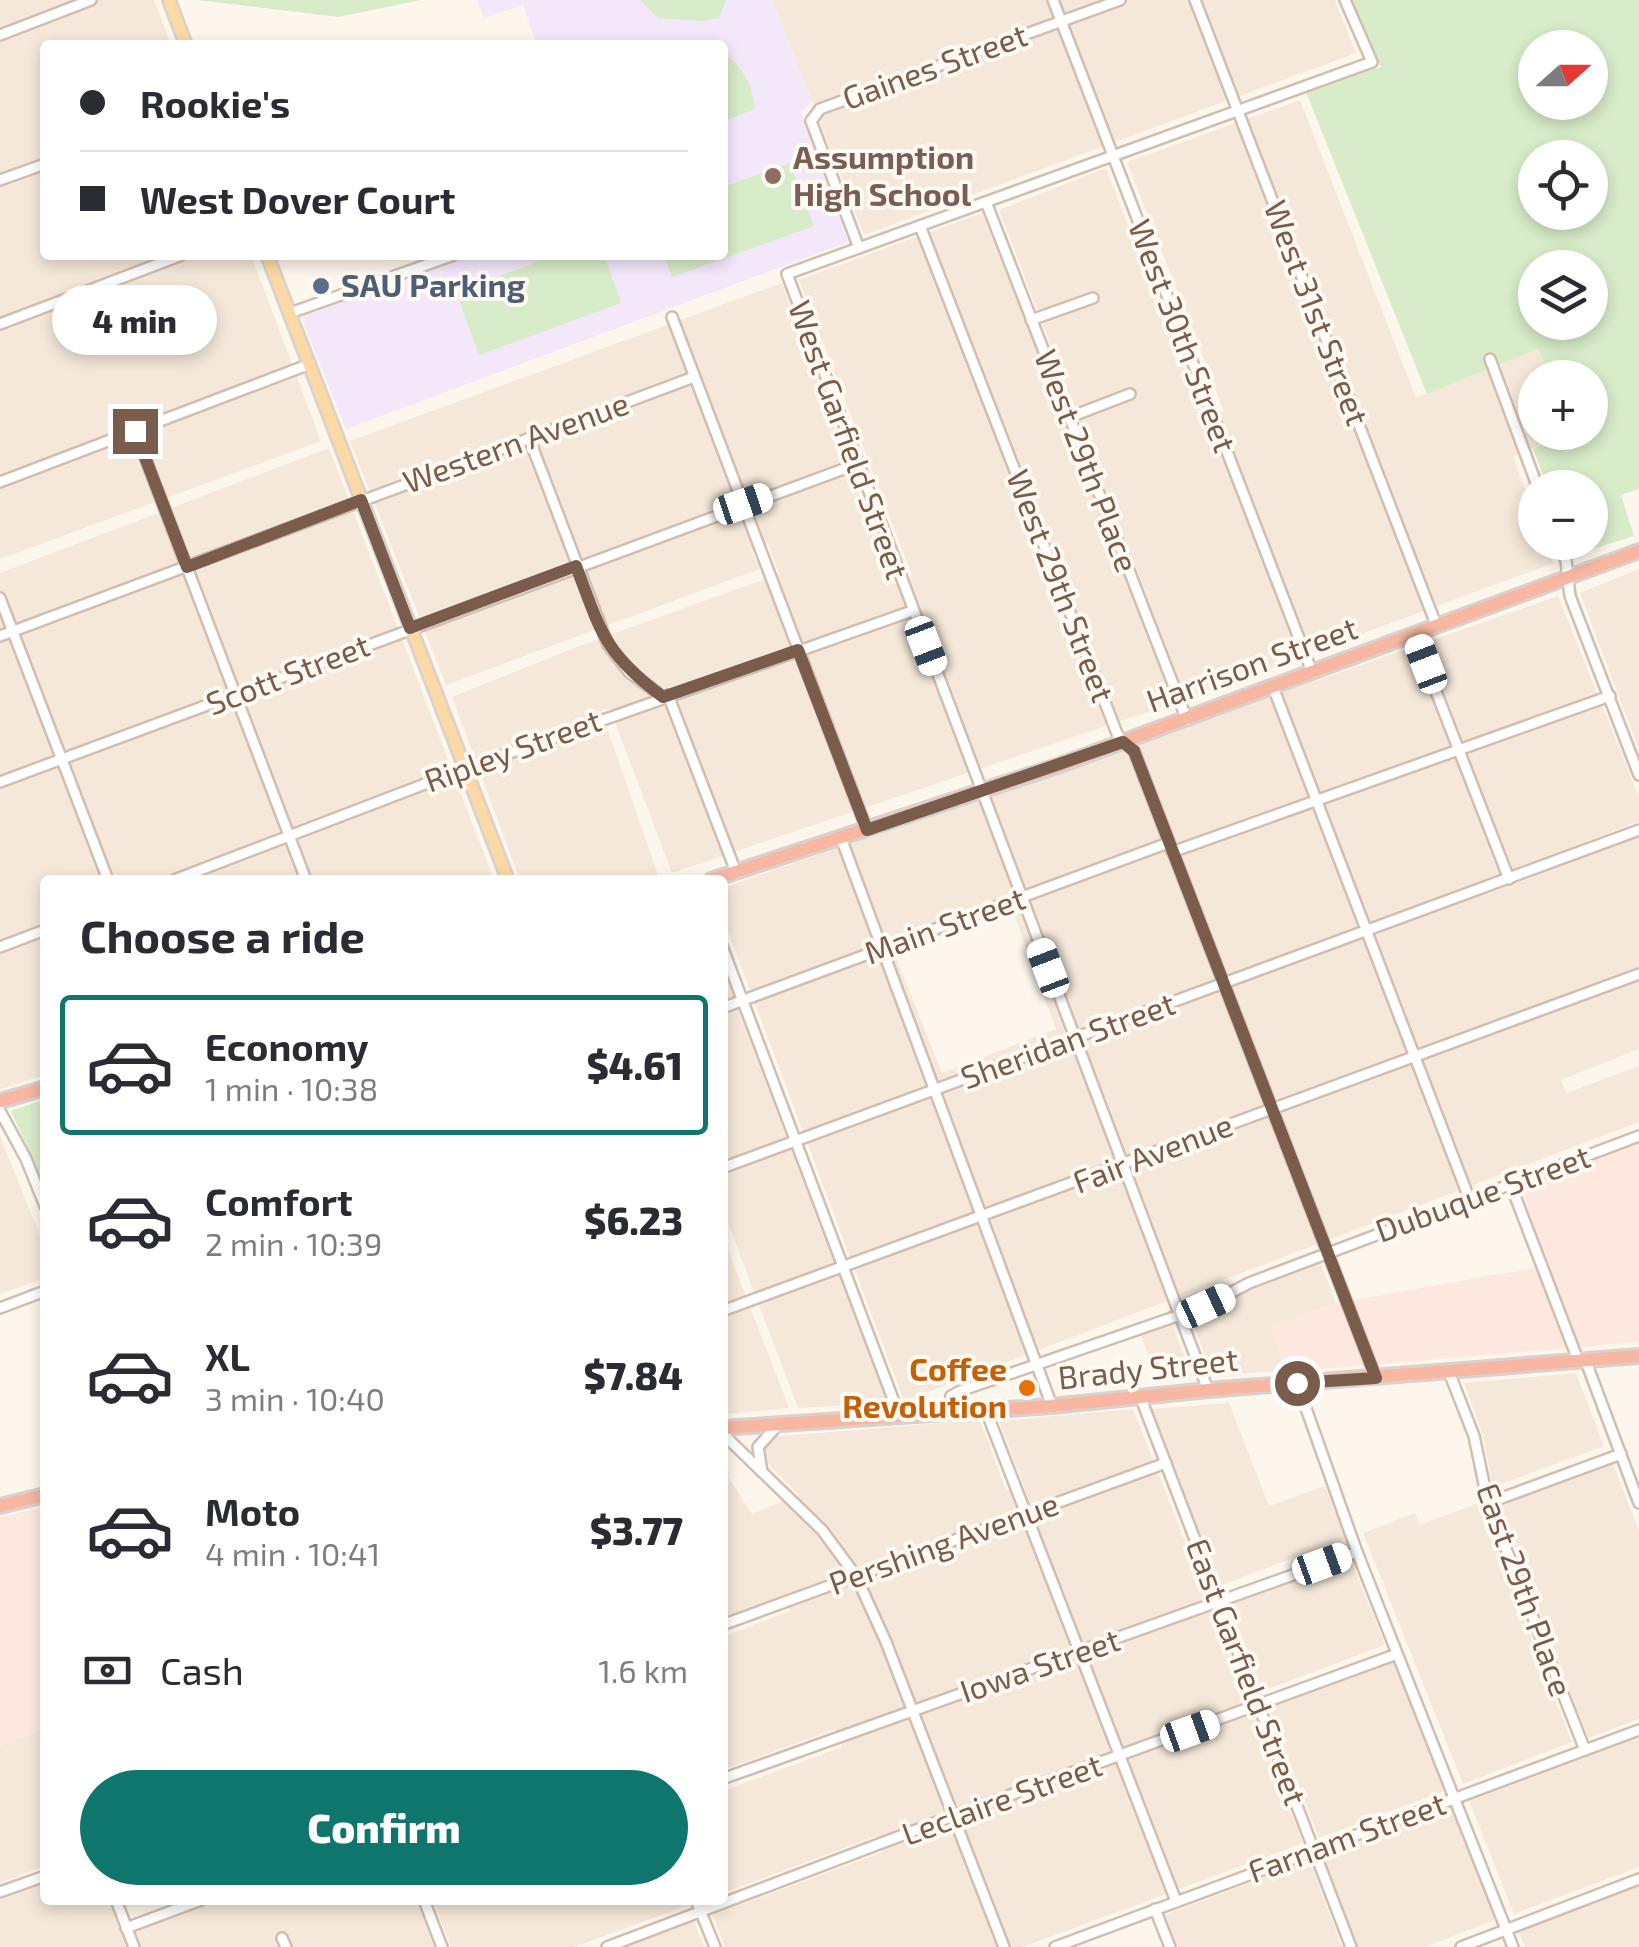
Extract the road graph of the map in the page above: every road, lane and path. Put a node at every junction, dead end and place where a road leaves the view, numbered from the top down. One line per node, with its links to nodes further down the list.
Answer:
1 (91, 0): 8 (street)
2 (169, 0): 9 (main road)
3 (1053, 0): 7 (street, West 30th Street)
4 (1120, 0): 7 (street, Gaines Street)
5 (1195, 0): 10 (street, West 31st Street)
6 (1345, 0): 10 (street)
7 (1061, 22): 11 (street, West 30th Street); 16 (street, Gaines Street)
8 (0, 35)
9 (184, 40)
10 (1236, 111): 11 (street); 44 (street, West 31st Street)
11 (1112, 156): 14 (street); 50 (street, West 30th Street)
12 (40, 166): 13 (street)
13 (0, 180)
14 (986, 202): 15 (street); 23 (street, West 29th Place)
15 (920, 226): 16 (street); 56 (street, West 29th Street)
16 (859, 248): 32 (street, West Garfield Street)
17 (169, 260): 24 (street)
18 (270, 260): 21 (main road)
19 (440, 260): 21 (street)
20 (1092, 298): 23 (street)
21 (290, 314): 26 (main road)
22 (672, 317): 27 (street)
23 (1031, 320): 29 (street, West 29th Place)
24 (0, 324)
25 (1490, 360): 33 (street)
26 (310, 364): 30 (street); 35 (main road)
27 (694, 377): 31 (street, Western Avenue); 36 (street)
28 (1130, 394): 29 (street)
29 (1070, 417): 55 (street, West 29th Place)
30 (135, 431): 34 (street); 40 (street)
31 (528, 438): 35 (street, Western Avenue); 39 (street)
32 (857, 464): 36 (street, Scott Street); 43 (street, West Garfield Street)
33 (1531, 470)
34 (0, 482)
35 (361, 500): 40 (street, Western Avenue); 45 (main road)
36 (743, 504): 39 (street, Scott Street); 49 (street)
37 (1639, 552): 41 (highway, Harrison Street)
38 (1564, 560): 41 (street)
39 (576, 566): 45 (street, Scott Street); 53 (street)
40 (187, 567): 46 (street, Western Avenue); 52 (street)
41 (1568, 578): 44 (highway, Harrison Street); 54 (street)
42 (0, 598): 46 (street)
43 (912, 610): 49 (street, Ripley Street); 62 (street, West Garfield Street)
44 (1437, 626): 47 (highway, Harrison Street)
45 (410, 628): 52 (street, Scott Street); 59 (main road)
46 (12, 631): 48 (street, Western Avenue); 58 (street)
47 (1414, 635): 50 (highway, Harrison Street); 57 (street)
48 (0, 636)
49 (798, 650): 53 (street, Ripley Street); 64 (street)
50 (1312, 672): 51 (highway, Harrison Street)
51 (1273, 686): 55 (highway, Harrison Street); 63 (street)
52 (236, 695): 58 (street, Scott Street); 66 (street)
53 (665, 696): 59 (street, Ripley Street); 69 (street)
54 (1610, 696): 57 (street, Main Street); 60 (street)
55 (1187, 720): 56 (highway, Harrison Street)
56 (1123, 742): 62 (highway, Harrison Street); 68 (street, West 29th Street)
57 (1460, 751): 63 (street, Main Street); 75 (street)
58 (62, 760): 61 (street, Scott Street); 70 (street)
59 (464, 769): 66 (street, Ripley Street); 73 (main road)
60 (1639, 775)
61 (0, 782)
62 (982, 792): 64 (highway, Harrison Street); 76 (street, West Garfield Street)
63 (1318, 802): 68 (street, Main Street); 78 (street)
64 (867, 830): 67 (highway, Harrison Street)
65 (1639, 830): 75 (street, Sheridan Street)
66 (288, 836): 71 (street, Ripley Street); 72 (street)
67 (841, 838): 69 (highway, Harrison Street); 80 (street)
68 (1170, 848): 76 (street, Main Street); 83 (street, West 29th Street)
69 (736, 872): 74 (highway, Harrison Street)
70 (106, 875)
71 (187, 875)
72 (304, 875)
73 (506, 875)
74 (727, 875)
75 (1509, 879): 78 (street, Sheridan Street)
76 (1022, 898): 80 (street, Main Street); 86 (street, West Garfield Street)
77 (40, 932): 79 (street)
78 (1367, 932): 83 (street, Sheridan Street); 87 (street)
79 (0, 947)
80 (882, 950): 84 (street, Main Street); 89 (street)
81 (728, 962): 84 (street)
82 (1639, 974): 87 (street, Fair Avenue)
83 (1222, 984): 86 (street, Sheridan Street); 91 (street, West 29th Street)
84 (743, 1001): 85 (street, Main Street); 94 (street)
85 (728, 1006)
86 (1075, 1039): 89 (street, Sheridan Street); 96 (street, West Garfield Street)
87 (1415, 1056): 91 (street, Fair Avenue); 99 (street)
88 (40, 1089): 90 (highway)
89 (934, 1091): 94 (street, Sheridan Street); 100 (street)
90 (0, 1101)
91 (1271, 1110): 96 (street, Fair Avenue); 101 (street, West 29th Street)
92 (0, 1111): 98 (street)
93 (1639, 1136): 97 (street, Dubuque Street)
94 (796, 1141): 95 (street, Sheridan Street); 102 (street)
95 (728, 1166)
96 (1122, 1166): 100 (street, Fair Avenue); 106 (street)
97 (1510, 1183): 99 (street, Dubuque Street); 108 (street)
98 (40, 1194)
99 (1469, 1198): 101 (street, Dubuque Street)
100 (982, 1218): 102 (street, Fair Avenue); 109 (street)
101 (1327, 1252): 106 (street, Dubuque Street); 111 (street, West 29th Street)
102 (844, 1268): 105 (street, Fair Avenue); 118 (street)
103 (40, 1292): 104 (street)
104 (0, 1308)
105 (728, 1309)
106 (1178, 1316): 109 (street, Dubuque Street); 113 (street)
107 (1639, 1356): 108 (highway, Brady Street)
108 (1582, 1360): 110 (highway, Brady Street); 122 (street)
109 (1036, 1363): 115 (street); 117 (street, Dubuque Street)
110 (1449, 1372): 111 (highway, Brady Street); 126 (street, East 29th Place)
111 (1376, 1378): 112 (highway, Brady Street)
112 (1297, 1383): 113 (highway, Brady Street); 130 (street)
113 (1208, 1390): 114 (highway, Brady Street)
114 (1140, 1396): 115 (highway, Brady Street); 123 (street, East Garfield Street)
115 (1052, 1406): 116 (highway, Brady Street)
116 (985, 1408): 117 (highway, Brady Street); 129 (street)
117 (950, 1411): 118 (highway, Brady Street)
118 (899, 1415): 119 (highway, Brady Street)
119 (778, 1425): 120 (highway, Brady Street); 124 (street)
120 (728, 1430)
121 (728, 1437): 124 (street)
122 (1621, 1454): 126 (street); 127 (street)
123 (1166, 1464): 129 (street, Pershing Avenue); 132 (street, East Garfield Street)
124 (764, 1474): 131 (street)
125 (40, 1497): 128 (highway)
126 (1488, 1503): 139 (street, East 29th Place)
127 (1639, 1503)
128 (0, 1506)
129 (1026, 1516): 131 (street, Pershing Avenue); 134 (street)
130 (1357, 1552): 132 (street, Iowa Street); 135 (street)
131 (856, 1576): 133 (street, Pershing Avenue); 137 (street)
132 (1219, 1601): 134 (street, Iowa Street); 136 (street, East Garfield Street)
133 (728, 1623)
134 (1080, 1653): 137 (street, Iowa Street); 140 (street)
135 (1398, 1654): 136 (street, Leclaire Street); 142 (street)
136 (1259, 1705): 140 (street, Leclaire Street); 144 (street, East Garfield Street)
137 (913, 1710): 141 (street, Iowa Street); 143 (street)
138 (1639, 1730): 139 (street, Farnam Street)
139 (1585, 1750): 142 (street, Farnam Street)
140 (1121, 1756): 143 (street, Leclaire Street); 148 (street)
141 (728, 1777)
142 (1454, 1798): 144 (street, Farnam Street); 158 (street)
143 (953, 1816): 149 (street, Leclaire Street); 163 (street)
144 (1314, 1850): 148 (street, Farnam Street); 166 (street, East Garfield Street)
145 (40, 1878): 147 (street)
146 (1639, 1879): 158 (street)
147 (0, 1892)
148 (1176, 1901): 155 (street, Farnam Street)
149 (728, 1902)
150 (118, 1905): 157 (street)
151 (188, 1905): 157 (street)
152 (426, 1905): 160 (street)
153 (698, 1905): 156 (street)
154 (719, 1905): 156 (street, Leclaire Street)
155 (1155, 1910): 164 (street, Farnam Street); 165 (street)
156 (701, 1912): 161 (street, Leclaire Street); 162 (street)
157 (126, 1928): 159 (street)
158 (1506, 1930): 167 (street); 168 (street)
159 (134, 1947)
160 (442, 1947)
161 (607, 1947)
162 (714, 1947)
163 (1004, 1947)
164 (1055, 1947)
165 (1170, 1947)
166 (1351, 1947)
167 (1461, 1947)
168 (1513, 1947)

